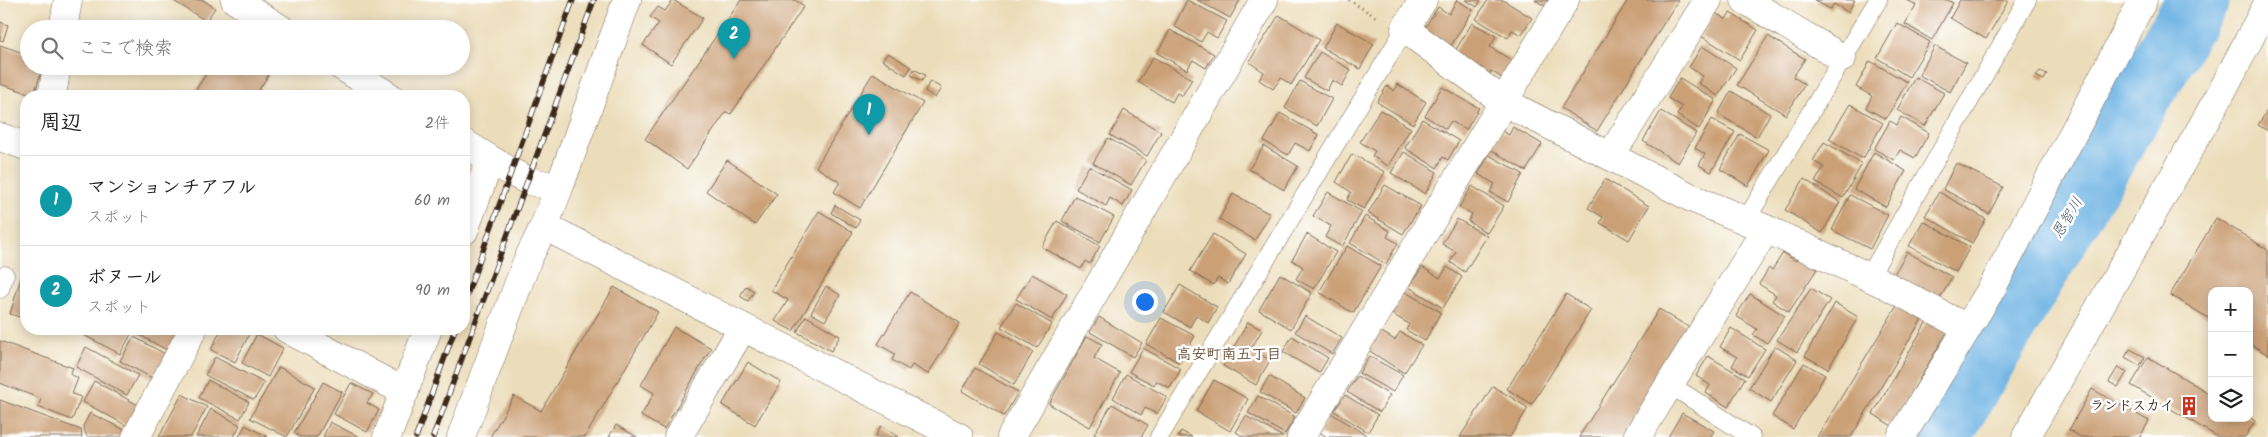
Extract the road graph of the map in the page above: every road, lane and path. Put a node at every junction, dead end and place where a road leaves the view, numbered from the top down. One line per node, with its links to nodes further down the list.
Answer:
1 (68, 0): 13 (street)
2 (235, 0): 14 (street)
3 (627, 0): 27 (street)
4 (1264, 0): 44 (street)
5 (1422, 0): 15 (street)
6 (1565, 0): 21 (street)
7 (1708, 0): 24 (street)
8 (1745, 0): 16 (street)
9 (1878, 0): 16 (lane)
10 (2027, 0): 31 (lane)
11 (2143, 0): 33 (street)
12 (2268, 3): 50 (street)
13 (65, 20)
14 (267, 20)
15 (1405, 29): 21 (street); 45 (lane)
16 (1842, 58): 29 (lane)
17 (56, 75): 19 (street)
18 (355, 75): 20 (street)
19 (53, 90)
20 (379, 90)
21 (1504, 102): 29 (street); 46 (street)
22 (0, 137): 23 (street)
23 (20, 144)
24 (1618, 144)
25 (470, 147): 26 (street)
26 (490, 160): 27 (street); 28 (street)
27 (560, 188): 30 (street)
28 (470, 215)
29 (1756, 224): 31 (street); 37 (street)
30 (544, 226): 32 (street); 41 (street)
31 (1869, 277): 33 (street)
32 (743, 327): 42 (street); 43 (street)
33 (1968, 328): 49 (street)
34 (190, 335): 39 (street)
35 (298, 335): 38 (street)
36 (426, 335): 38 (street)
37 (1669, 384): 47 (street); 48 (lane)
38 (405, 392): 40 (street)
39 (136, 437)
40 (387, 437)
41 (461, 437)
42 (678, 437)
43 (959, 437)
44 (1011, 437)
45 (1160, 437)
46 (1301, 437)
47 (1637, 437)
48 (1751, 437)
49 (1901, 437)
50 (2026, 437)

